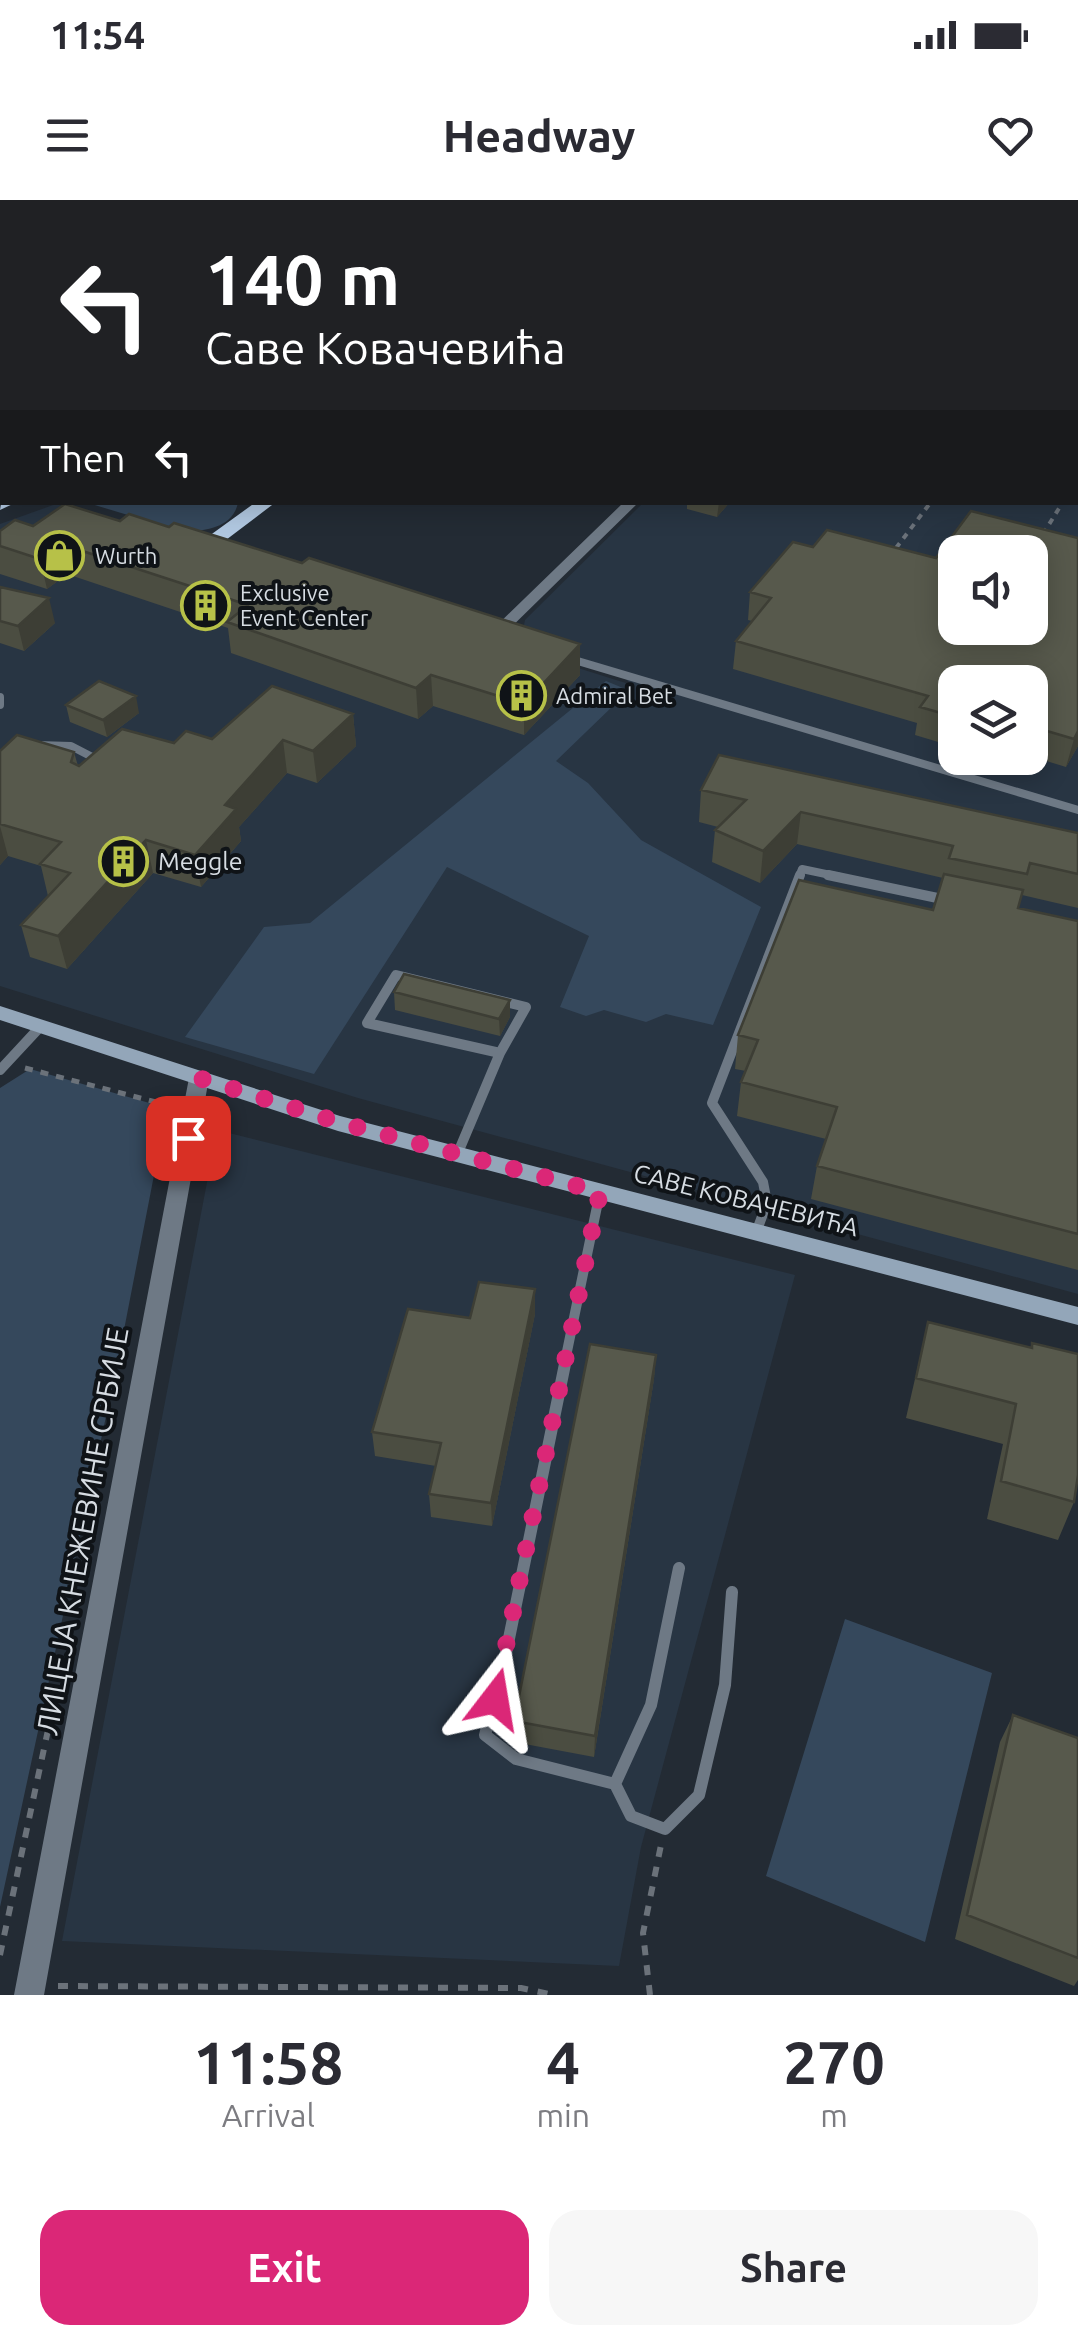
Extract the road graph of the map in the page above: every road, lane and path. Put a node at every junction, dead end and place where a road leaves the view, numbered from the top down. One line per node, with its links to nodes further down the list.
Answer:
1 (629, 505): 9 (street)
2 (929, 505): 7 (path)
3 (1061, 505): 5 (path)
4 (250, 509): 6 (main road)
5 (1042, 535)
6 (204, 548)
7 (896, 548)
8 (476, 630): 9 (street)
9 (494, 636): 10 (lane)
10 (512, 642)
11 (565, 658): 16 (lane)
12 (0, 696): 13 (lane)
13 (0, 704)
14 (23, 747): 15 (lane)
15 (98, 778)
16 (1078, 810)
17 (968, 904): 26 (lane)
18 (0, 1013): 19 (street, САВЕ КОВАЧЕВИЋА)
19 (40, 1027): 21 (lane); 22 (street, САВЕ КОВАЧЕВИЋА)
20 (500, 1053): 20 (lane); 24 (lane)
21 (3, 1067): 23 (path)
22 (199, 1078): 24 (street, САВЕ КОВАЧЕВИЋА); 34 (street, ЛИЦЕЈА КНЕЖЕВИНЕ СРБИЈЕ)
23 (172, 1118)
24 (457, 1155): 25 (street, САВЕ КОВАЧЕВИЋА)
25 (600, 1192): 26 (street, САВЕ КОВАЧЕВИЋА); 31 (lane)
26 (757, 1230): 27 (street, САВЕ КОВАЧЕВИЋА)
27 (1078, 1316)
28 (678, 1568): 31 (lane)
29 (732, 1592): 32 (lane)
30 (63, 1660): 33 (path)
31 (615, 1784): 32 (lane)
32 (665, 1829): 36 (path)
33 (0, 1955)
34 (30, 1990): 35 (path)
35 (554, 1995)
36 (650, 1995)

